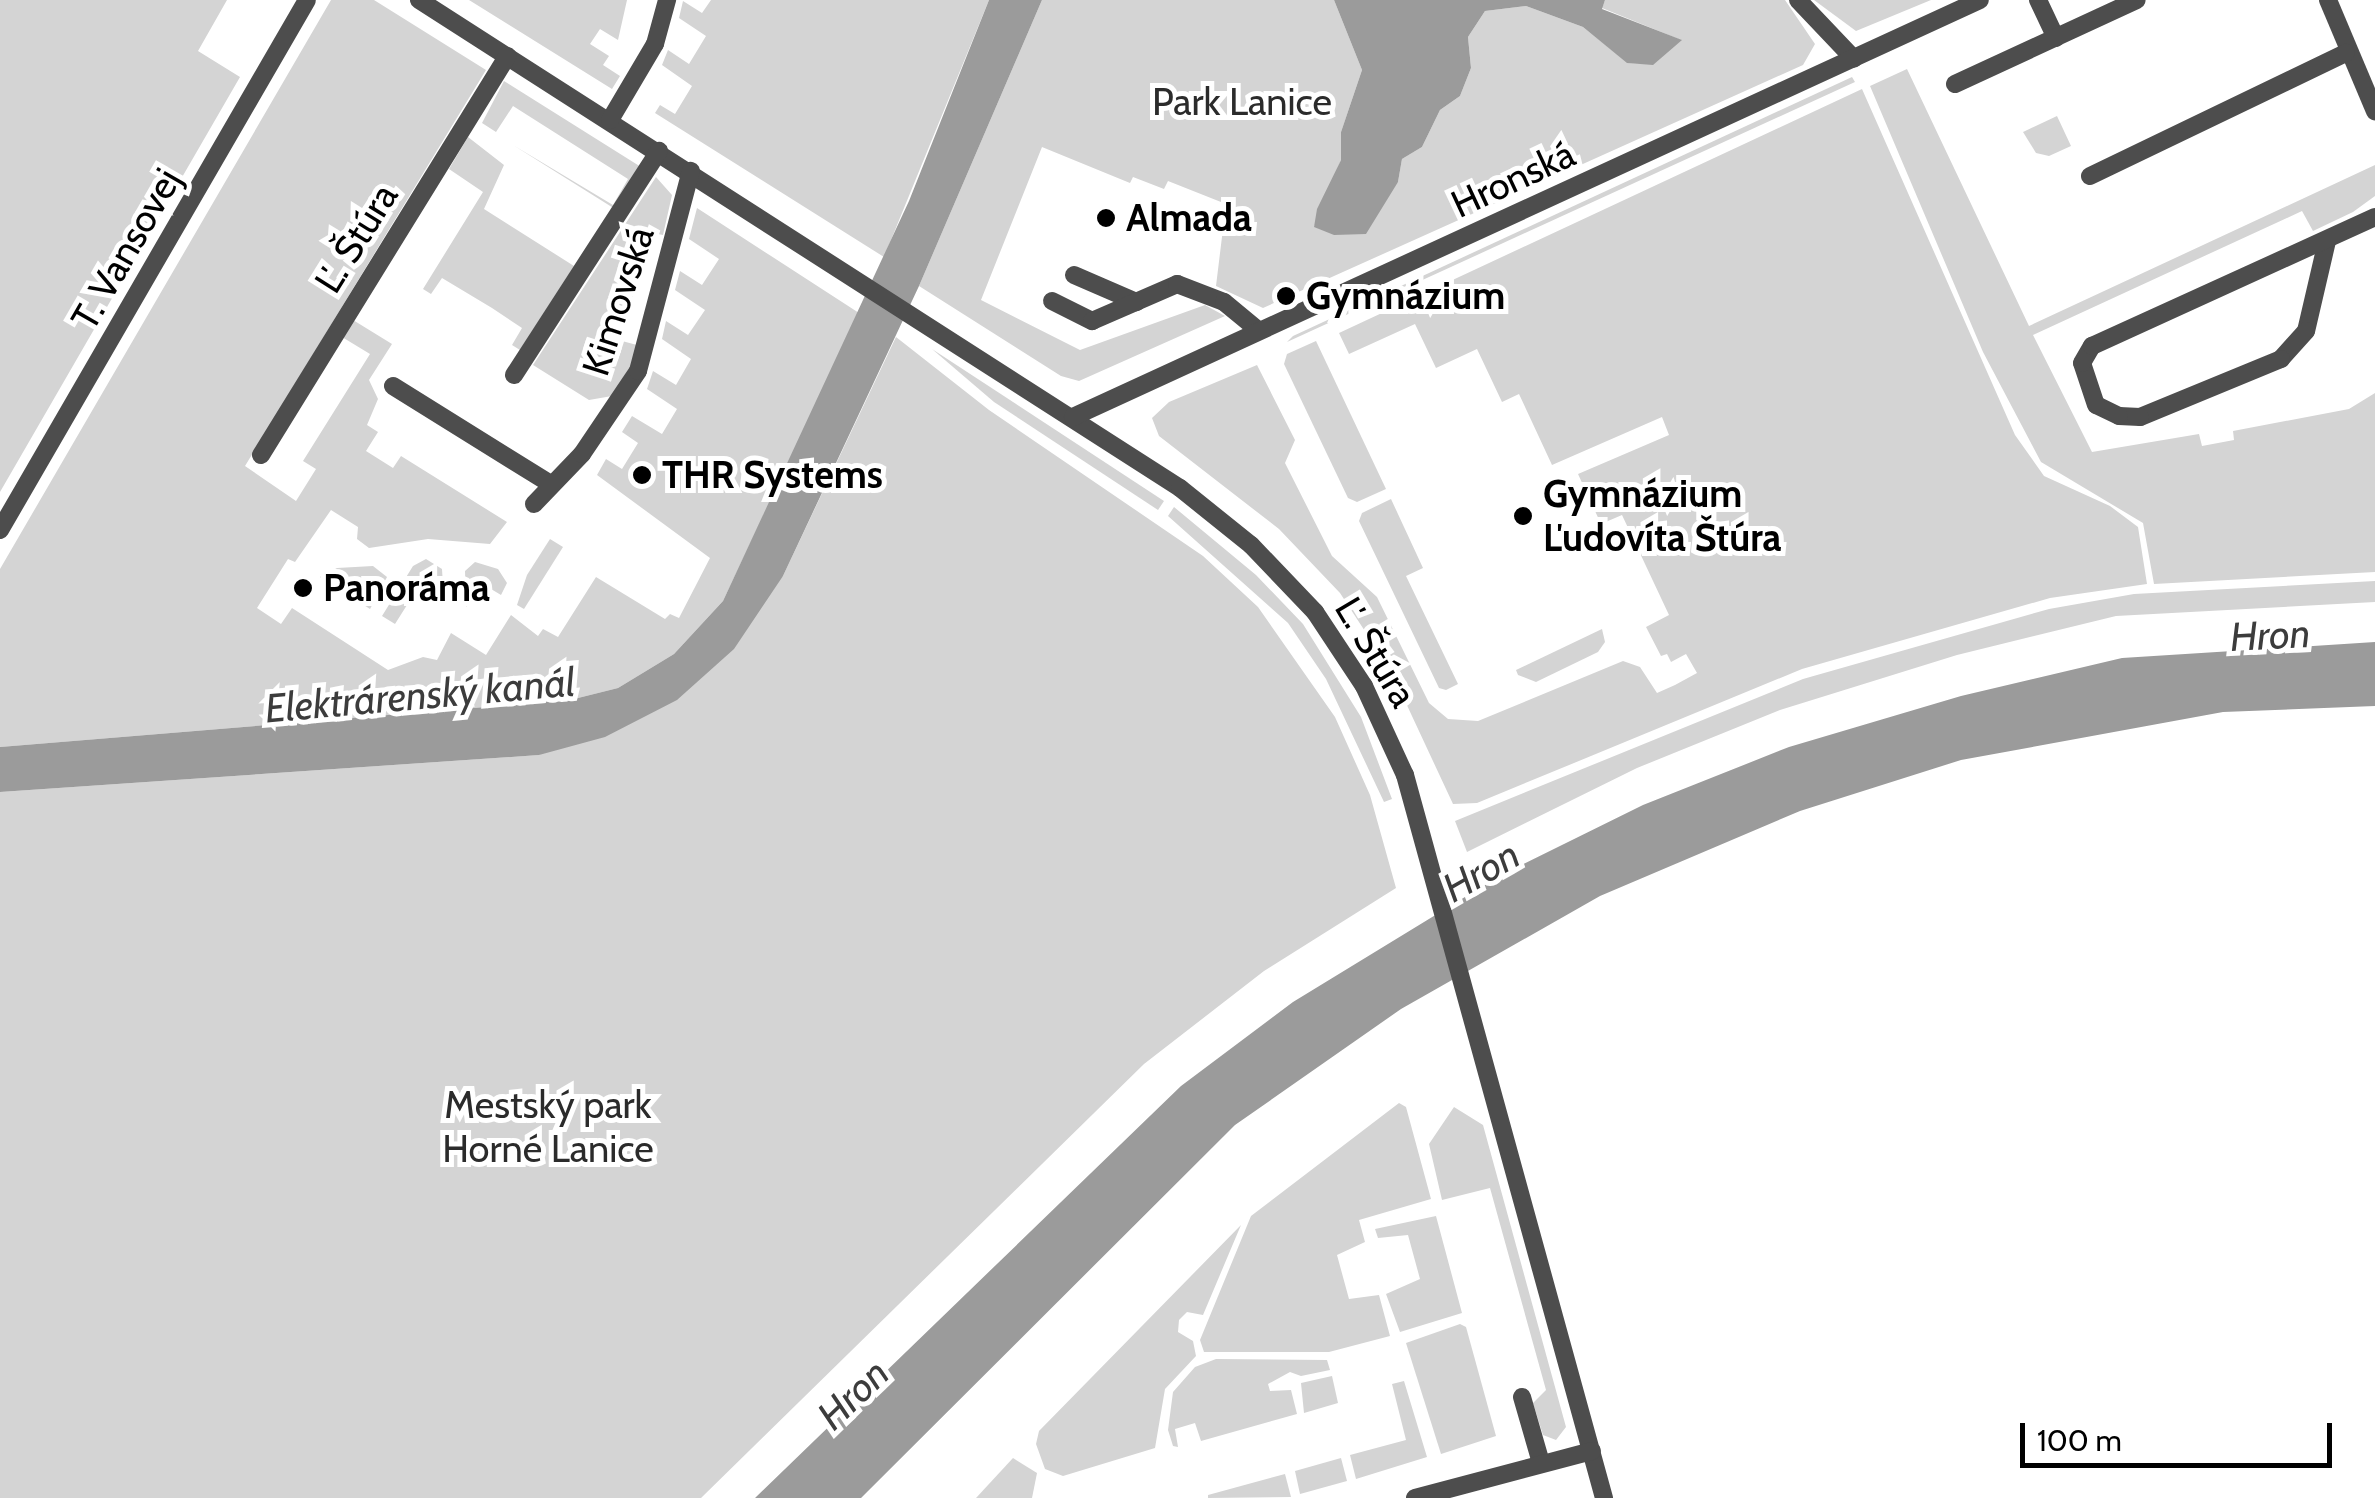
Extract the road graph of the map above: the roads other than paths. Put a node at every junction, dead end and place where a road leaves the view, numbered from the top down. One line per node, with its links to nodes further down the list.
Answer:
1 (308, 0): 31 (street, T. Vansovej)
2 (419, 0): 11 (street, Ľ. Štúra)
3 (667, 0): 15 (street)
4 (1798, 0): 12 (street)
5 (1980, 0): 12 (street, Hronská)
6 (2038, 0): 9 (street)
7 (2138, 0): 9 (street)
8 (2328, 0): 10 (street)
9 (2056, 38): 13 (street)
10 (2346, 53): 14 (street); 18 (street)
11 (508, 56): 15 (street, Ľ. Štúra); 28 (street, Ľ. Štúra)
12 (1854, 58): 24 (street, Hronská)
13 (1955, 84)
14 (2375, 111)
15 (610, 120): 16 (street, Ľ. Štúra)
16 (659, 152): 17 (street, Ľ. Štúra); 25 (street)
17 (691, 171): 27 (street, Ľ. Štúra); 29 (street, Kimovská)
18 (2090, 176)
19 (2375, 217): 20 (street)
20 (2326, 241): 20 (street)
21 (1074, 275): 23 (street)
22 (1052, 302): 23 (street)
23 (1136, 302): 24 (street)
24 (1259, 331): 27 (street, Hronská)
25 (514, 374)
26 (393, 386): 29 (street)
27 (1073, 417): 33 (street, Ľ. Štúra)
28 (261, 455)
29 (548, 483): 30 (street, Kimovská)
30 (534, 504)
31 (0, 530)
32 (1522, 1397): 34 (street)
33 (1592, 1451): 34 (street); 36 (street, Ľ. Štúra)
34 (1541, 1463): 35 (street)
35 (1416, 1498)
36 (1604, 1498)

